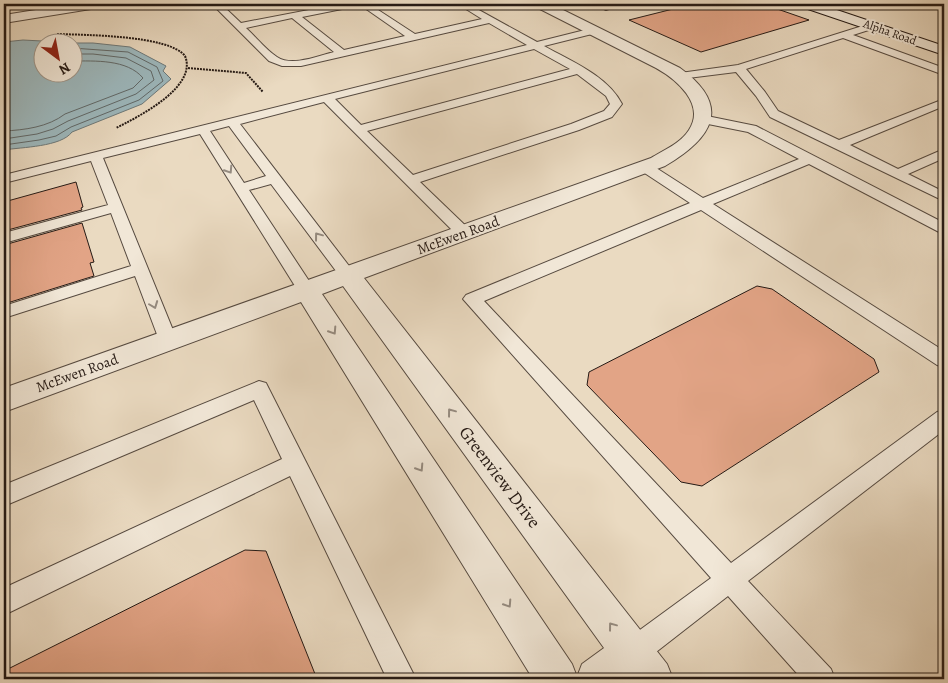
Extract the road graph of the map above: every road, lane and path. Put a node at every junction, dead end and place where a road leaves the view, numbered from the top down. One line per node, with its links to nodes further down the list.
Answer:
1 (97, 4): 12 (street)
2 (219, 4): 14 (lane)
3 (352, 4): 11 (lane)
4 (363, 4): 19 (lane)
5 (462, 4): 13 (lane)
6 (541, 4): 16 (street)
7 (598, 4): 8 (lane)
8 (619, 4)
9 (807, 4): 15 (street, Alpha Road)
10 (836, 4): 20 (street, Alpha Road)
11 (294, 15): 14 (lane); 23 (lane)
12 (4, 19)
13 (491, 20): 19 (lane); 21 (lane)
14 (239, 26): 23 (lane)
15 (872, 26): 18 (lane); 22 (street, Alpha Road)
16 (594, 31): 21 (lane); 28 (street)
17 (82, 35): 24 (path)
18 (843, 35): 25 (lane); 27 (lane)
19 (413, 37): 23 (lane)
20 (944, 40)
21 (536, 45): 26 (lane); 30 (lane)
22 (944, 51)
23 (341, 53)
24 (188, 68): 29 (path); 34 (path)
25 (739, 68): 28 (lane); 37 (lane)
26 (579, 70): 36 (lane); 45 (lane)
27 (944, 72)
28 (680, 76): 32 (street)
29 (264, 93)
30 (327, 98): 33 (lane); 36 (lane)
31 (944, 102): 37 (lane)
32 (702, 120): 40 (lane); 41 (street, McEwen Road)
33 (232, 122): 35 (lane); 43 (lane)
34 (115, 128)
35 (202, 129): 39 (lane); 46 (lane, one-way to 46)
36 (358, 129): 45 (lane)
37 (839, 145): 42 (lane)
38 (944, 153): 42 (lane)
39 (96, 156): 44 (lane); 49 (lane)
40 (810, 159): 48 (lane); 50 (lane)
41 (645, 167): 48 (lane); 51 (street, McEwen Road)
42 (898, 174): 47 (lane)
43 (275, 178): 46 (lane); 54 (lane, one-way to 43)
44 (4, 179)
45 (411, 180): 51 (lane)
46 (241, 188): 55 (lane)
47 (944, 197)
48 (702, 204): 58 (lane); 63 (lane)
49 (116, 207): 52 (lane); 53 (lane)
50 (944, 229)
51 (464, 233): 54 (street, McEwen Road)
52 (4, 238)
53 (140, 269): 56 (lane); 57 (lane, one-way to 57)
54 (348, 275): 55 (street, McEwen Road); 65 (street, Greenview Drive, one-way to 54)
55 (306, 290): 57 (street, McEwen Road); 67 (street, one-way to 67)
56 (4, 312)
57 (168, 340): 59 (street, McEwen Road)
58 (944, 360)
59 (4, 400)
60 (944, 418): 63 (lane)
61 (295, 463): 62 (lane); 64 (lane); 66 (lane)
62 (4, 496)
63 (730, 580): 65 (lane); 69 (lane)
64 (4, 602)
65 (642, 666): 68 (street)
66 (402, 679)
67 (556, 679)
68 (598, 679)
69 (821, 679)

